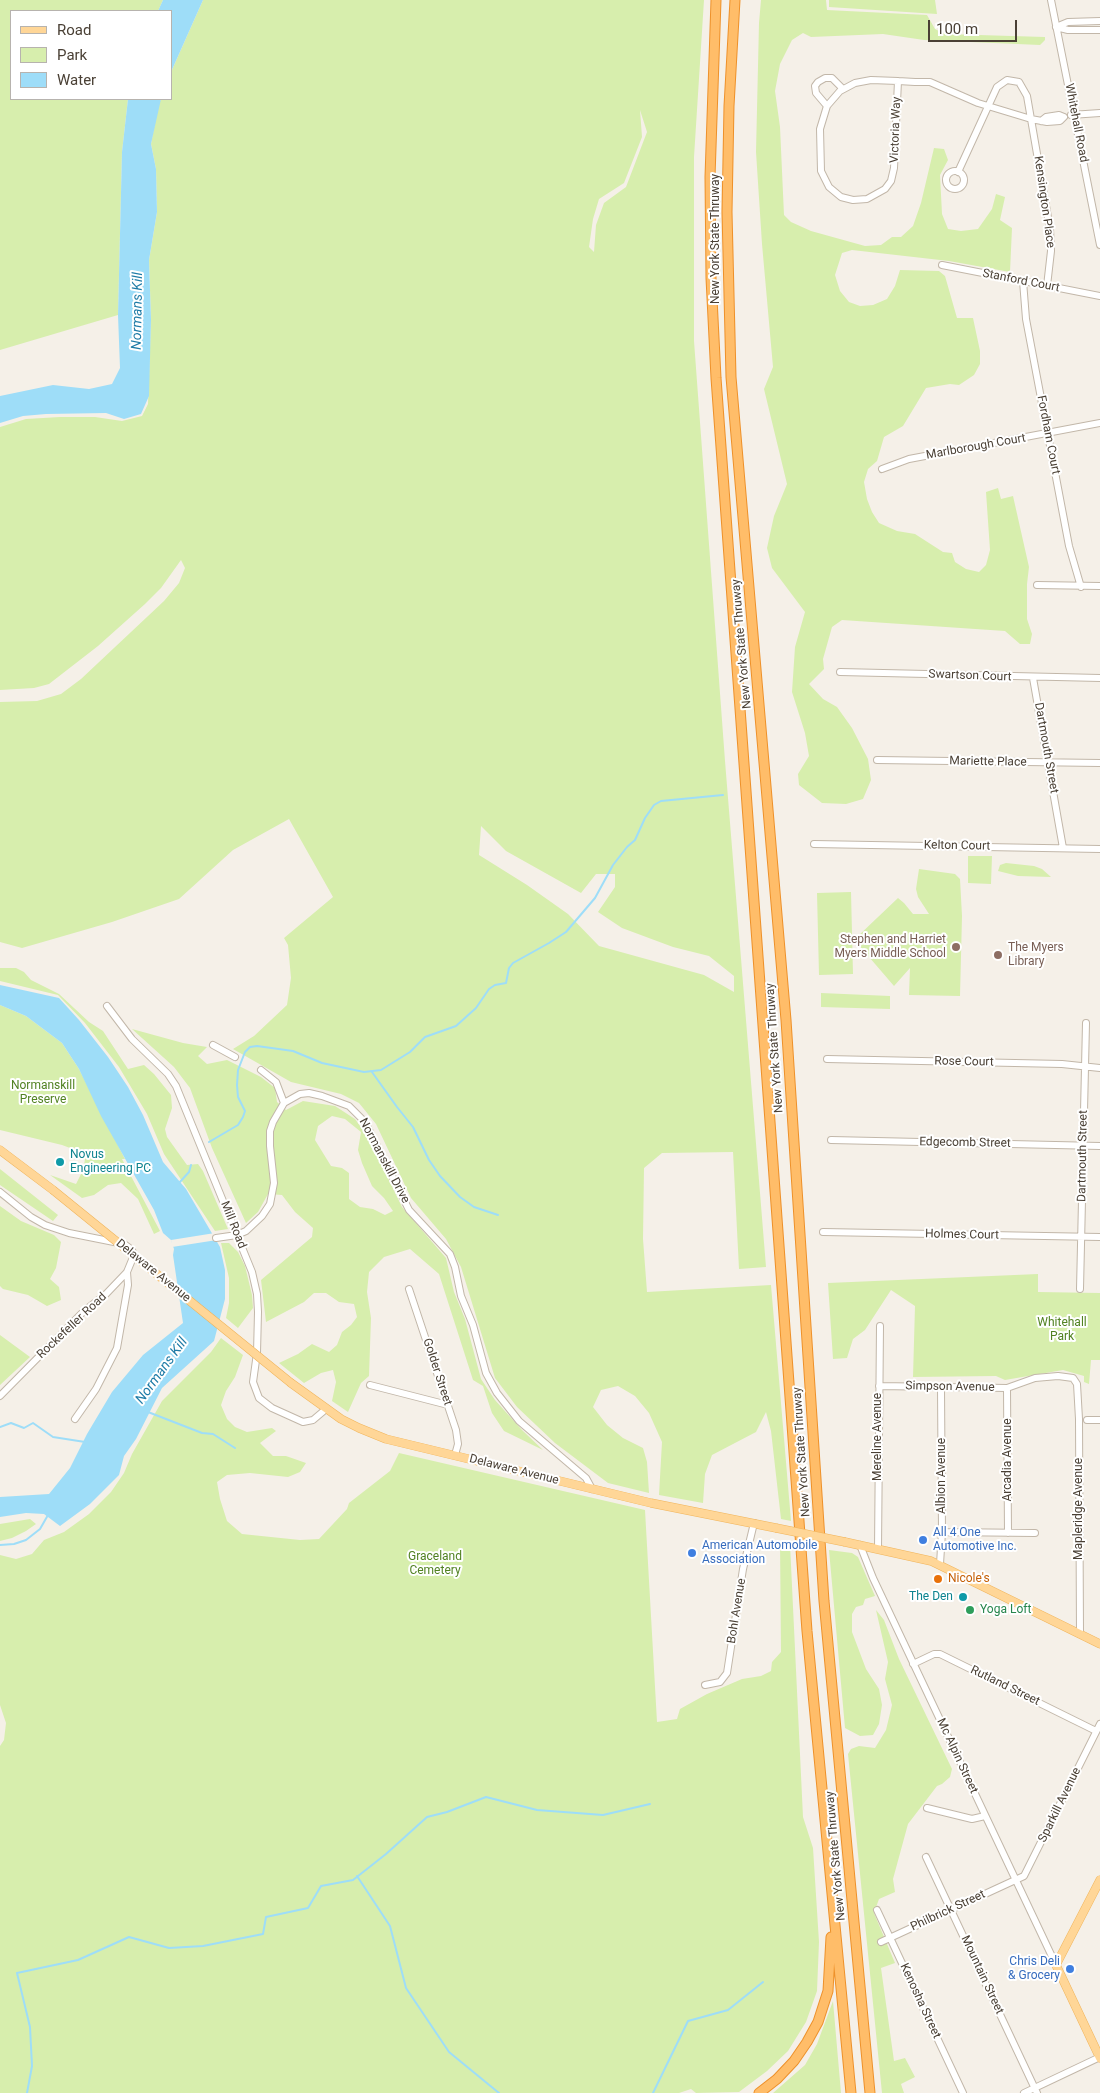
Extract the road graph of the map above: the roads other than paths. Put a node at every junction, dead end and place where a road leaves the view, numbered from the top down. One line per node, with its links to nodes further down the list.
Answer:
1 (716, 0): 91 (highway, New York State Thruway)
2 (735, 0): 97 (highway, New York State Thruway)
3 (1051, 0): 5 (street, Whitehall Road)
4 (1100, 21): 5 (street)
5 (1056, 27): 6 (street); 12 (street, Whitehall Road)
6 (1100, 30)
7 (898, 81): 8 (street, Victoria Way); 9 (street, Victoria Way); 10 (street, Victoria Way)
8 (843, 88): 9 (street, Victoria Way); 9 (street)
9 (827, 106)
10 (988, 107): 13 (street, Victoria Way); 13 (street, Kensington Place); 14 (street)
11 (1100, 113): 12 (street, Victoria Way)
12 (1074, 114): 13 (street, Victoria Way); 15 (street, Whitehall Road)
13 (1031, 119): 20 (street, Kensington Place)
14 (958, 172)
15 (1091, 197): 16 (street); 17 (street, Whitehall Road)
16 (1100, 197)
17 (1100, 245)
18 (942, 265): 19 (street, Stanford Court)
19 (1023, 281): 20 (street, Stanford Court); 23 (street, Fordham Court)
20 (1047, 286): 21 (street, Stanford Court)
21 (1100, 296)
22 (1100, 423): 23 (street, Marlborough Court)
23 (1049, 434): 24 (street, Marlborough Court); 26 (street, Fordham Court)
24 (882, 469)
25 (1037, 585): 26 (street)
26 (1081, 586): 27 (street)
27 (1100, 586)
28 (840, 672): 29 (street, Swartson Court)
29 (1033, 678): 30 (street, Swartson Court); 32 (street, Dartmouth Street)
30 (1100, 678)
31 (877, 760): 32 (street, Mariette Place)
32 (1048, 763): 33 (street, Mariette Place); 35 (street, Dartmouth Street)
33 (1100, 763)
34 (814, 844): 35 (street, Kelton Court)
35 (1063, 848): 36 (street, Kelton Court)
36 (1100, 849)
37 (107, 1006): 52 (street, Mill Road)
38 (1086, 1023): 42 (street, Dartmouth Street)
39 (213, 1044): 40 (street)
40 (235, 1057)
41 (827, 1059): 42 (street, Rose Court)
42 (1085, 1066): 43 (street, Rose Court); 47 (street, Dartmouth Street)
43 (1100, 1068)
44 (261, 1070): 45 (street)
45 (284, 1103): 52 (street); 72 (street, Normanskill Drive)
46 (831, 1140): 47 (street, Edgecomb Street)
47 (1083, 1146): 48 (street, Edgecomb Street); 53 (street, Dartmouth Street)
48 (1100, 1146)
49 (0, 1150): 67 (main road, Delaware Avenue, bridge)
50 (0, 1192): 56 (street)
51 (823, 1232): 53 (street, Holmes Court)
52 (237, 1235): 55 (street); 67 (street, Mill Road)
53 (1081, 1237): 54 (street, Holmes Court); 58 (street, Dartmouth Street)
54 (1100, 1237)
55 (216, 1238)
56 (127, 1272): 65 (street, Rockefeller Road); 68 (street)
57 (409, 1289): 66 (street, Golder Street)
58 (1080, 1289)
59 (880, 1326): 62 (street, Mereline Avenue)
60 (1077, 1384): 64 (street, Simpson Avenue); 80 (street, Mapleridge Avenue)
61 (370, 1385): 66 (street)
62 (879, 1386): 63 (street, Simpson Avenue); 78 (street, Mereline Avenue)
63 (941, 1388): 64 (street, Simpson Avenue); 74 (street, Albion Avenue)
64 (1007, 1388): 75 (street, Arcadia Avenue)
65 (0, 1396)
66 (448, 1405): 71 (street, Golder Street)
67 (326, 1409): 71 (main road, Delaware Avenue)
68 (75, 1419)
69 (1087, 1420): 70 (street)
70 (1100, 1420)
71 (455, 1456): 72 (main road, Delaware Avenue)
72 (592, 1489): 73 (main road, Delaware Avenue)
73 (754, 1524): 77 (main road, Delaware Avenue, bridge); 83 (street, Bohl Avenue)
74 (942, 1532): 75 (street); 79 (street, Albion Avenue)
75 (1008, 1533): 76 (street)
76 (1035, 1534)
77 (860, 1545): 78 (main road, Delaware Avenue); 82 (street, Mc Alpin Street)
78 (878, 1549): 79 (main road, Delaware Avenue)
79 (940, 1564): 80 (main road, Delaware Avenue)
80 (1080, 1634): 81 (main road, Delaware Avenue)
81 (1100, 1644)
82 (913, 1664): 85 (street, Rutland Street); 87 (street, Mc Alpin Street)
83 (705, 1685)
84 (1100, 1724): 85 (street, Sparkill Avenue)
85 (1096, 1731): 89 (street, Sparkill Avenue)
86 (927, 1808): 87 (street)
87 (985, 1816): 89 (street, Mc Alpin Street)
88 (926, 1857): 93 (street, Mountain Street)
89 (1016, 1880): 93 (street, Philbrick Street); 96 (street, Mc Alpin Street)
90 (1100, 1880): 96 (main road)
91 (831, 1884): 100 (highway); 101 (highway, New York State Thruway)
92 (877, 1910): 94 (street, Kenosha Street)
93 (951, 1910): 94 (street, Philbrick Street); 99 (street, Mountain Street)
94 (890, 1938): 95 (street, Philbrick Street); 104 (street, Kenosha Street)
95 (881, 1942)
96 (1056, 1965): 98 (main road)
97 (860, 1982): 102 (highway, New York State Thruway); 103 (highway)
98 (1100, 2058): 99 (street)
99 (1036, 2090): 105 (street)
100 (759, 2093)
101 (851, 2093)
102 (870, 2093)
103 (875, 2093)
104 (963, 2093)
105 (1024, 2093)

